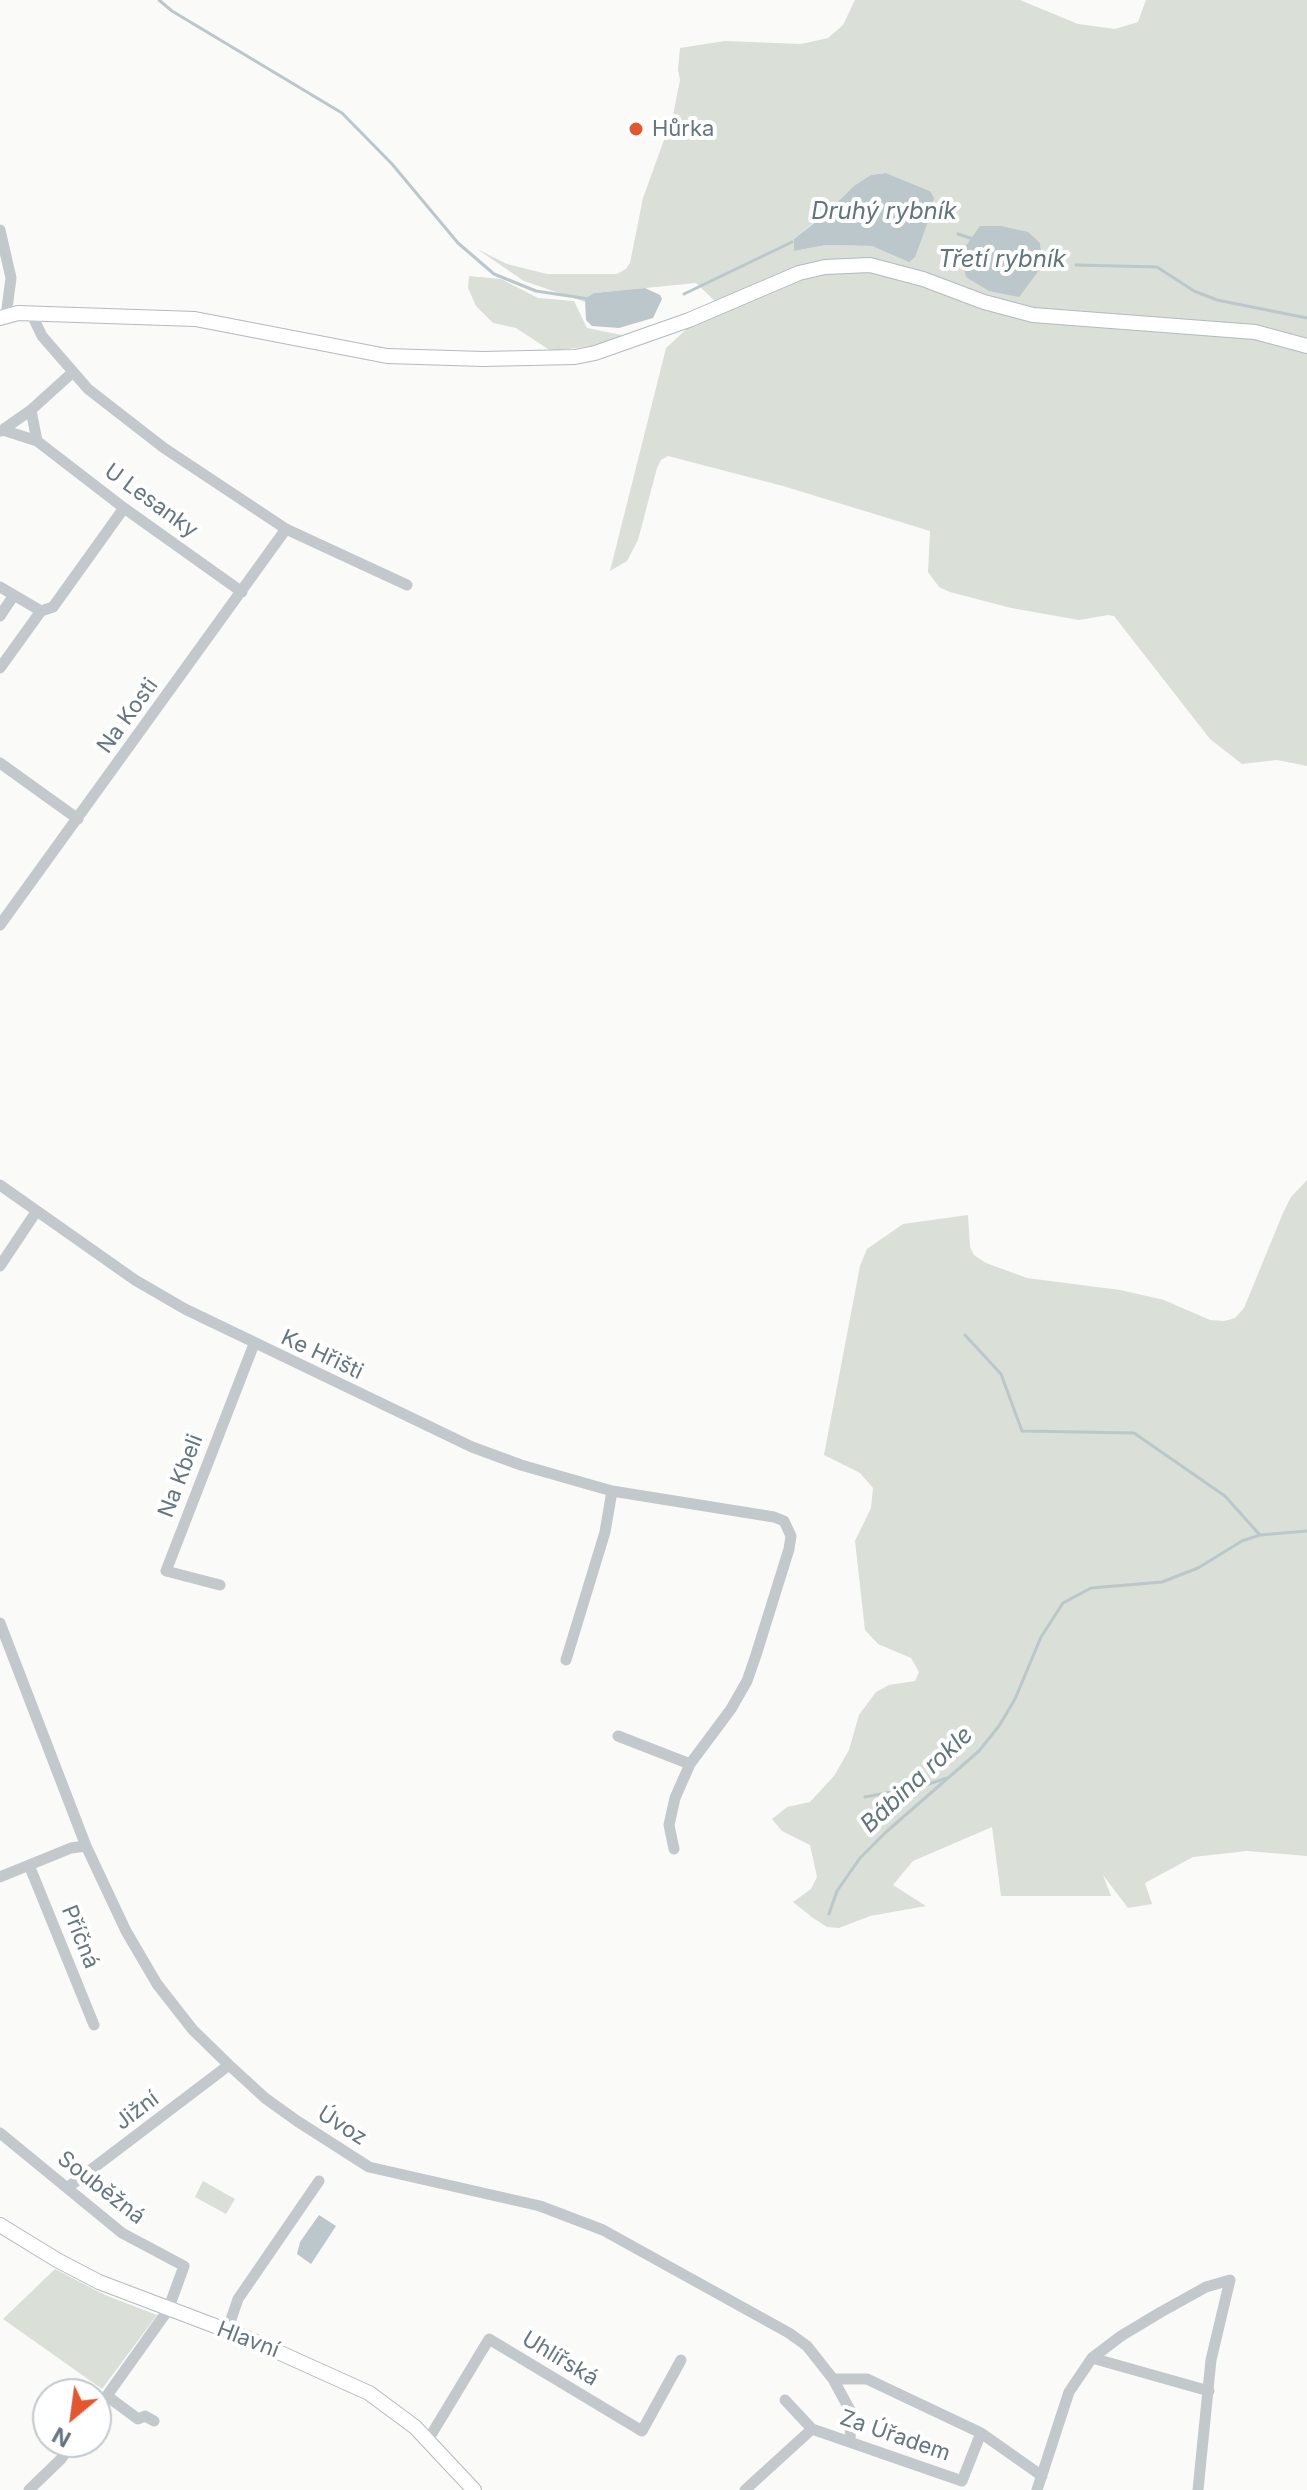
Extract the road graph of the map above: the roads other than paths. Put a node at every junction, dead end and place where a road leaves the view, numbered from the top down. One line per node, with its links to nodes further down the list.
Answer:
1 (0, 230): 3 (street)
2 (31, 313): 3 (street); 4 (street); 5 (street)
3 (3, 317)
4 (1307, 346)
5 (73, 372): 6 (street); 10 (street)
6 (31, 410): 7 (street); 8 (street)
7 (2, 431): 8 (street, U Lesanky)
8 (37, 441): 9 (street, U Lesanky)
9 (124, 508): 13 (street, U Lesanky); 15 (street)
10 (286, 529): 11 (street); 13 (street, Na Kosti)
11 (407, 585)
12 (0, 587): 14 (street)
13 (242, 592): 19 (street, Na Kosti)
14 (14, 595): 15 (street); 16 (street)
15 (41, 611): 17 (street)
16 (0, 616)
17 (0, 668)
18 (0, 763): 19 (street)
19 (78, 819): 20 (street, Na Kosti)
20 (0, 925)
21 (0, 1185): 22 (street, Ke Hřišti)
22 (36, 1212): 23 (street); 24 (street, Ke Hřišti)
23 (0, 1266)
24 (254, 1344): 25 (street, Ke Hřišti); 26 (street, Na Kbeli)
25 (612, 1491): 28 (street); 30 (street, Ke Hřišti)
26 (220, 1585)
27 (0, 1623): 31 (street, Úvoz)
28 (566, 1660)
29 (618, 1736): 30 (street)
30 (690, 1764): 32 (street, Ke Hřišti)
31 (86, 1846): 33 (street); 36 (street, Úvoz)
32 (674, 1849)
33 (29, 1865): 34 (street); 35 (street, Příčná)
34 (0, 1877)
35 (94, 2025)
36 (229, 2065): 39 (street, Jižní); 45 (street, Úvoz)
37 (0, 2133): 39 (street, Souběžná)
38 (319, 2181): 42 (street)
39 (67, 2188): 41 (street, Souběžná)
40 (0, 2225): 41 (street, Hlavní)
41 (168, 2310): 42 (street, Hlavní); 46 (street)
42 (227, 2331): 53 (street, Hlavní)
43 (1092, 2358): 47 (street); 47 (street); 56 (street)
44 (681, 2360): 53 (street, Uhlířská)
45 (833, 2379): 52 (street, Za Úřadem); 54 (street, Úvoz)
46 (112, 2389)
47 (1209, 2391): 61 (street)
48 (112, 2400): 50 (street)
49 (785, 2400): 51 (street, Za Úřadem)
50 (154, 2421)
51 (812, 2429): 54 (street, Za Úřadem); 59 (street, Za Úřadem)
52 (981, 2433): 54 (street, Za Úřadem); 56 (street, Za Úřadem)
53 (428, 2440): 58 (street, Hlavní)
54 (850, 2442)
55 (61, 2458): 57 (street)
56 (1042, 2476): 60 (street)
57 (38, 2487)
58 (474, 2490)
59 (745, 2490)
60 (1037, 2490)
61 (1198, 2490)

